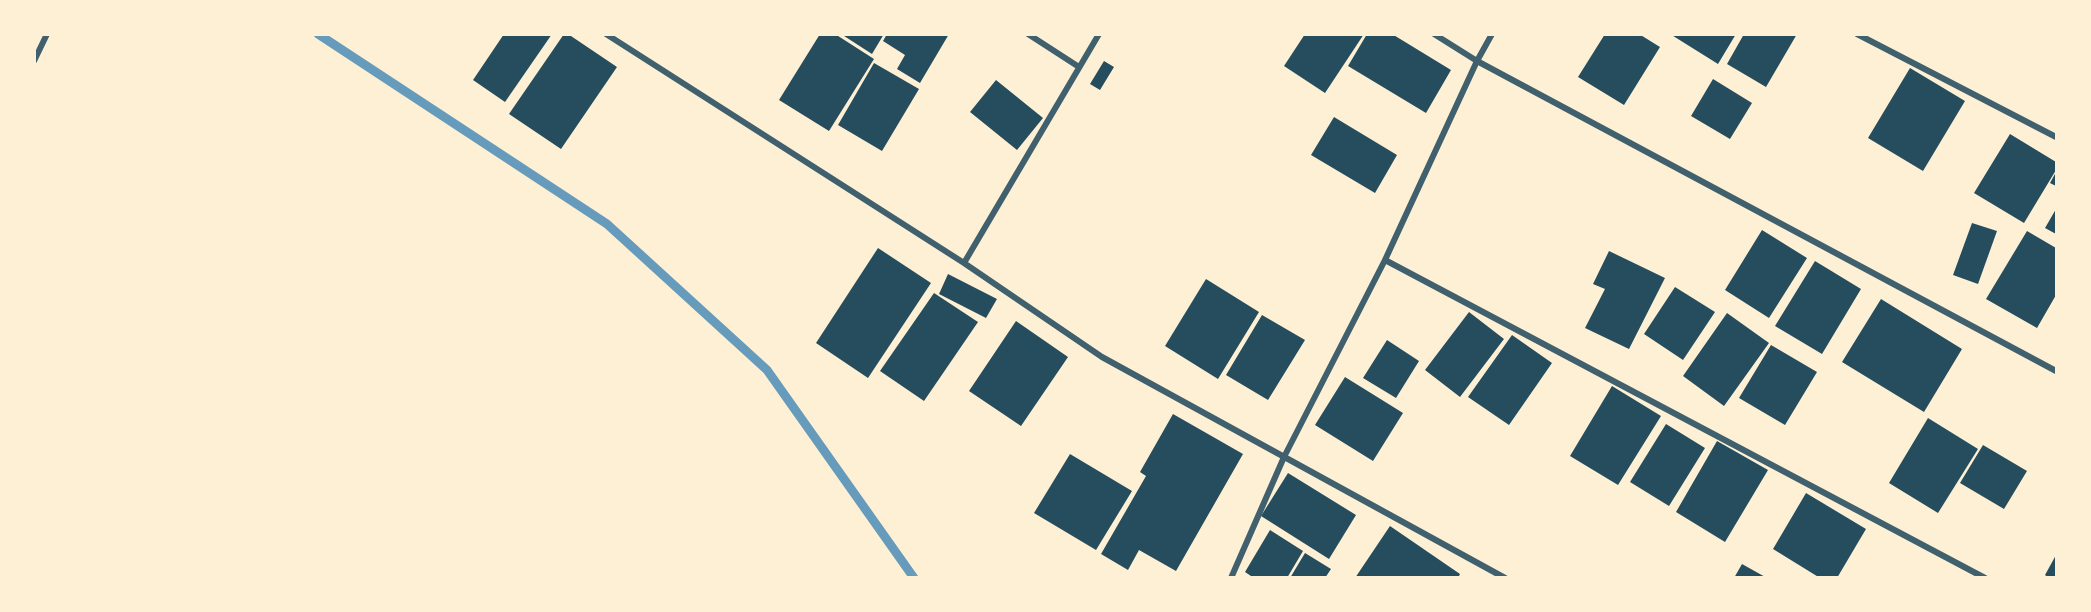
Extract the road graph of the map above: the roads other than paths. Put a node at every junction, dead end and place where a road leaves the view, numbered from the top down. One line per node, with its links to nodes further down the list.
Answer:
1 (47, 34): 8 (street)
2 (606, 34): 13 (street)
3 (1028, 34): 10 (street)
4 (1099, 34): 10 (street)
5 (1434, 34): 9 (street)
6 (1492, 34): 9 (street)
7 (1857, 34): 11 (street)
8 (34, 61)
9 (1477, 61): 12 (street); 14 (street)
10 (1079, 68): 13 (street)
11 (2056, 137)
12 (1385, 260): 15 (street); 18 (street)
13 (964, 263): 15 (street)
14 (2056, 371)
15 (1284, 457): 16 (street); 17 (street)
16 (1231, 578)
17 (1505, 578)
18 (1985, 578)

